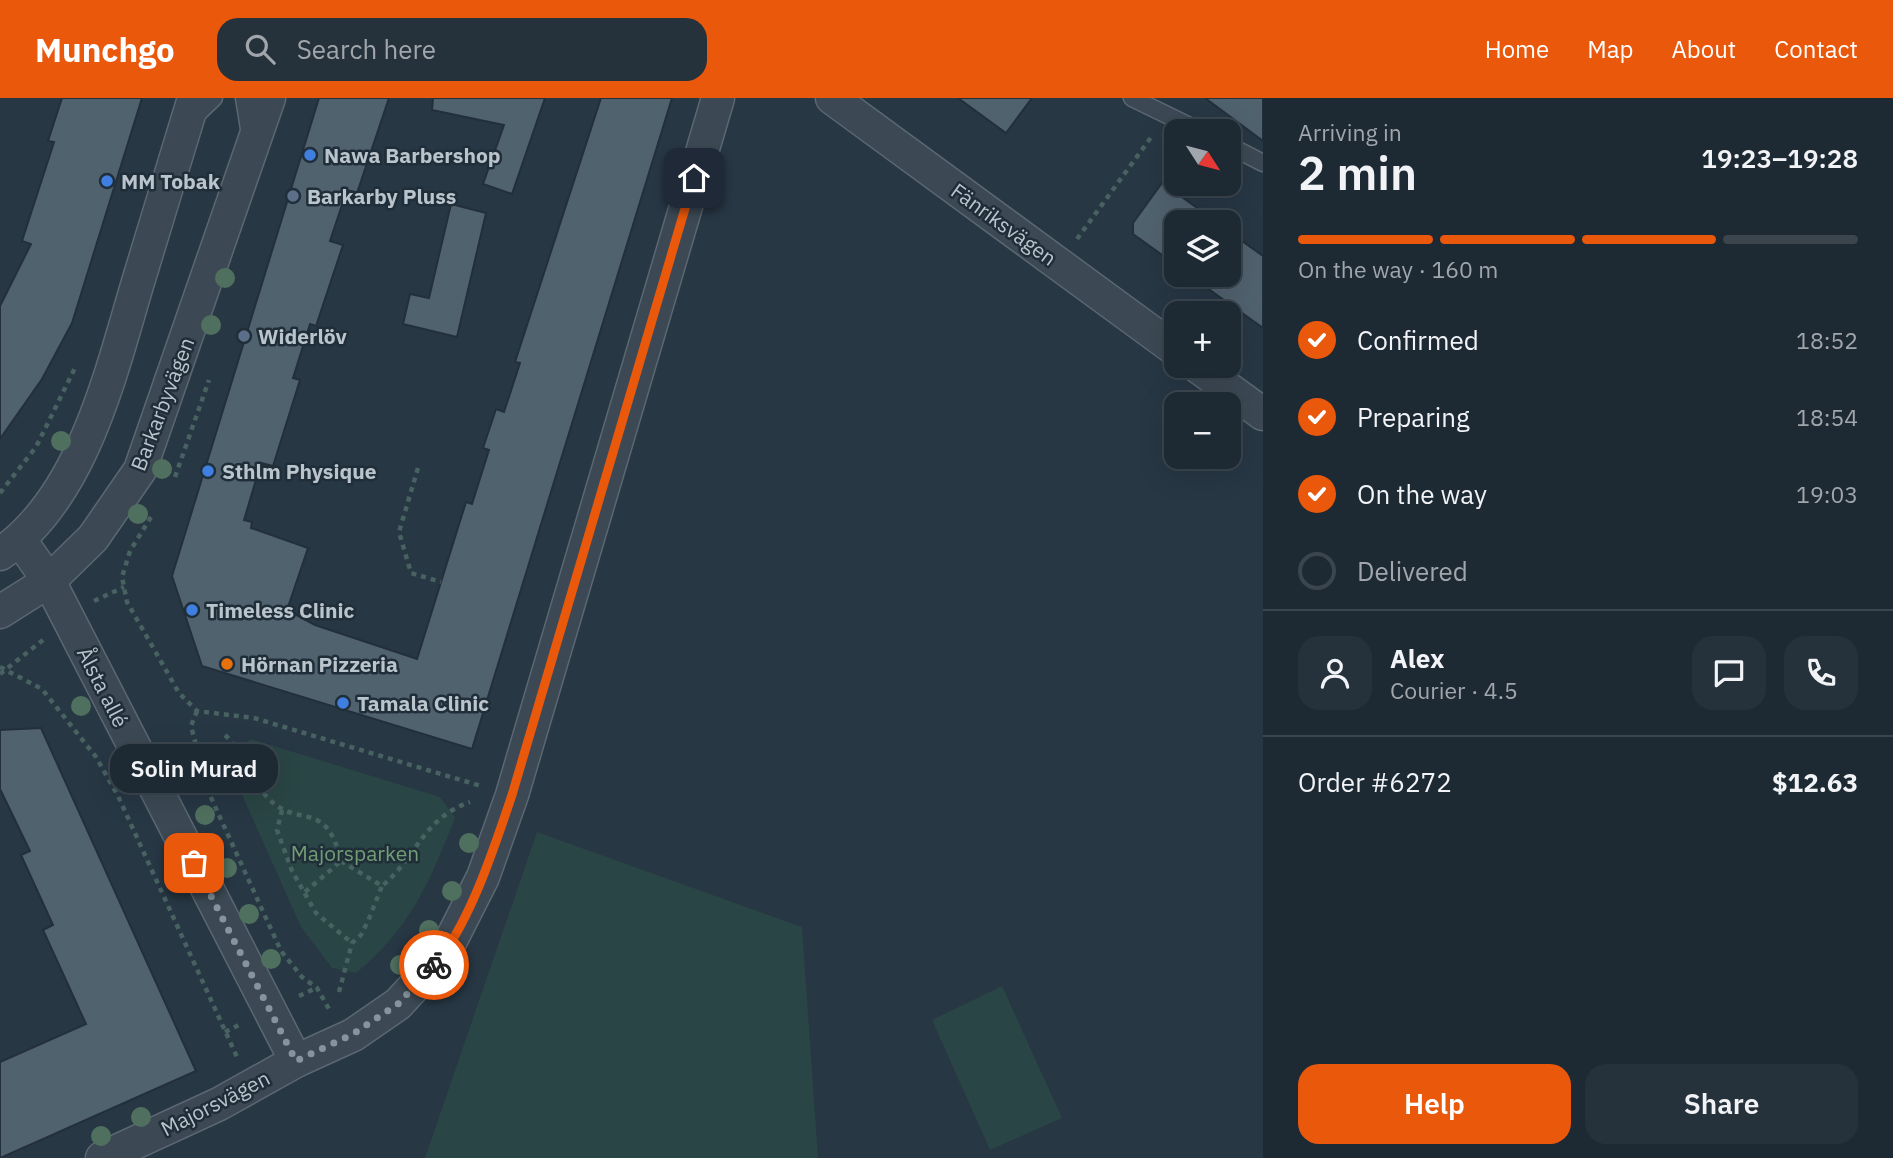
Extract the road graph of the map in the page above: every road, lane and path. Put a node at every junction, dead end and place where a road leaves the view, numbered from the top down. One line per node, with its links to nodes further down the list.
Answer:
1 (214, 98): 7 (lane)
2 (244, 98): 10 (lane, Barkarbyvägen)
3 (269, 98): 10 (street, Barkarbyvägen)
4 (718, 98): 31 (street, Majorsvägen)
5 (832, 98): 13 (street, Fänriksvägen)
6 (1132, 98): 8 (lane)
7 (190, 112): 23 (street)
8 (1166, 116): 9 (lane); 13 (path)
9 (1173, 119)
10 (252, 148): 24 (street, Barkarbyvägen)
11 (1241, 152): 12 (lane)
12 (1263, 163)
13 (1059, 265): 14 (street, Fänriksvägen)
14 (1164, 341)
15 (79, 360): 21 (path)
16 (211, 376): 20 (path)
17 (1214, 378): 18 (street)
18 (1263, 414)
19 (418, 468): 25 (path)
20 (172, 482)
21 (0, 493)
22 (158, 505): 29 (path)
23 (10, 547): 24 (street, Ålsta allé)
24 (49, 581): 26 (street, Barkarbyvägen); 40 (street, Ålsta allé)
25 (441, 582)
26 (0, 612)
27 (0, 667): 28 (path)
28 (3, 673): 41 (path)
29 (197, 711): 31 (path); 39 (path)
30 (225, 735): 33 (path)
31 (512, 795): 39 (street, Majorsvägen)
32 (470, 802): 35 (path)
33 (282, 810): 34 (path); 36 (path)
34 (341, 860): 35 (path); 36 (path)
35 (382, 886): 37 (path)
36 (305, 892): 37 (path)
37 (352, 943): 38 (path)
38 (339, 992)
39 (346, 1038): 40 (street, Majorsvägen)
40 (296, 1061): 41 (street, Majorsvägen)
41 (251, 1086): 42 (street, Majorsvägen)
42 (102, 1158)

